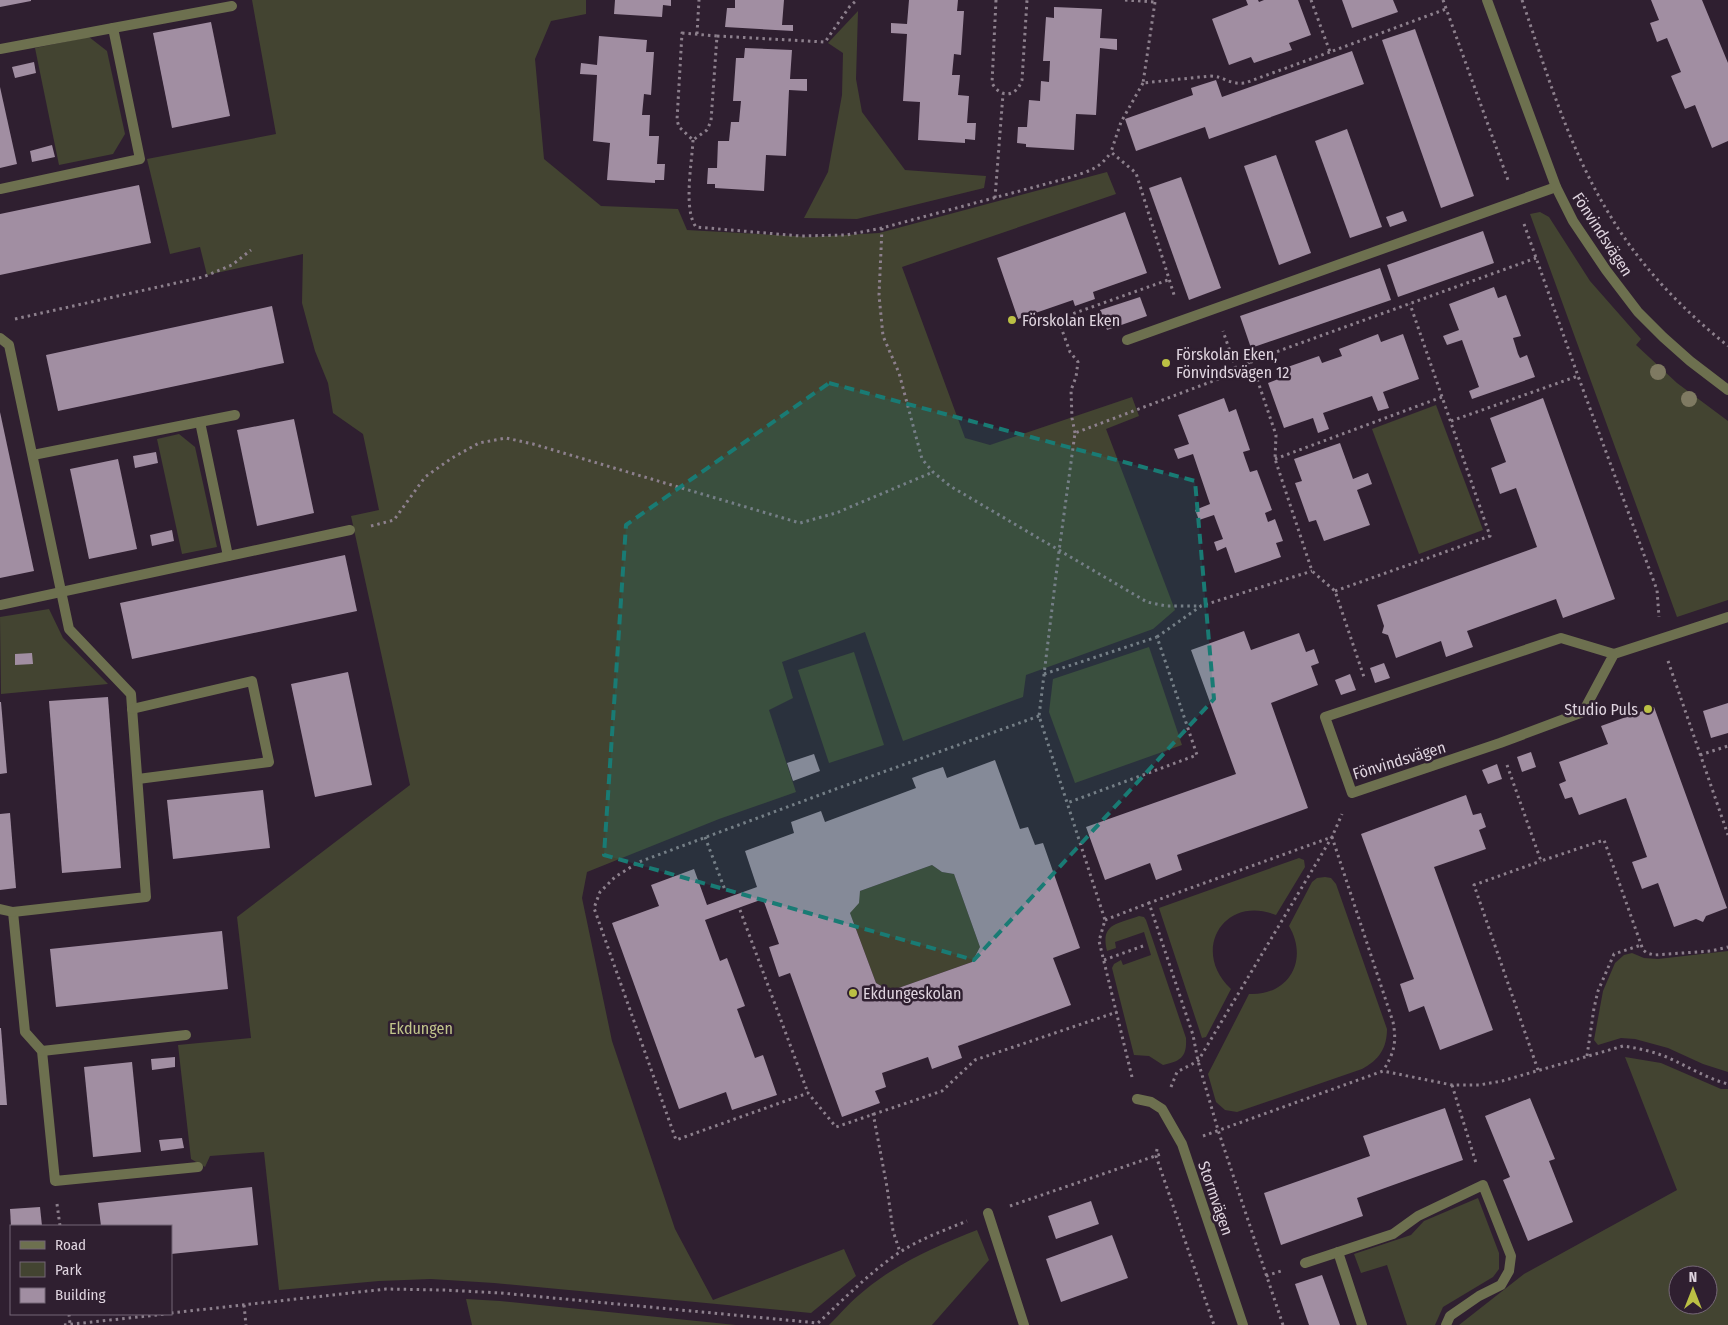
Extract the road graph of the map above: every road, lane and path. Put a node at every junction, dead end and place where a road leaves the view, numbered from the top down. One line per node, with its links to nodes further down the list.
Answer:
1 (699, 0): 14 (path)
2 (857, 0): 15 (path)
3 (996, 0): 19 (path)
4 (1027, 0): 19 (path)
5 (1125, 0): 10 (path)
6 (1311, 0): 17 (path)
7 (1443, 0): 12 (path)
8 (1487, 0): 22 (street, Fönvindsvägen)
9 (1522, 0): 36 (path)
10 (1155, 1): 18 (path)
11 (232, 6): 13 (street)
12 (1446, 9): 17 (path); 25 (path)
13 (113, 28): 16 (street); 23 (street)
14 (697, 34): 15 (path); 20 (path)
15 (717, 36): 20 (path)
16 (0, 49)
17 (1330, 52): 18 (path)
18 (1142, 83): 21 (path)
19 (1003, 94): 24 (path)
20 (694, 140): 26 (path)
21 (1111, 152): 24 (path); 29 (path)
22 (1556, 187): 25 (street); 40 (street, Fönvindsvägen)
23 (0, 189)
24 (995, 198): 26 (path)
25 (1516, 201): 28 (path); 31 (street)
26 (882, 228): 48 (path)
27 (251, 250): 32 (path)
28 (1536, 258): 30 (path); 39 (path)
29 (1168, 280): 33 (path); 45 (path)
30 (1410, 304): 37 (path); 41 (path)
31 (1215, 309): 33 (street); 38 (path)
32 (10, 320)
33 (1182, 320): 35 (street)
34 (0, 338): 46 (street)
35 (1127, 340)
36 (1728, 346)
37 (1251, 361): 38 (path); 47 (path)
38 (1237, 372): 45 (path)
39 (1578, 376): 43 (path); 59 (path)
40 (1728, 390)
41 (1442, 397): 43 (path); 47 (path)
42 (235, 415): 44 (street)
43 (1451, 421): 53 (path)
44 (200, 422): 46 (street); 51 (street)
45 (1076, 433): 50 (path)
46 (33, 455): 54 (street)
47 (1275, 459): 52 (path)
48 (933, 472): 49 (path); 50 (path)
49 (350, 530): 51 (street)
50 (1059, 551): 56 (path); 61 (path)
51 (228, 556): 54 (street)
52 (1312, 571): 53 (path); 56 (path)
53 (1335, 591): 62 (path)
54 (60, 592): 55 (street); 63 (street)
55 (0, 605)
56 (1201, 606): 58 (path)
57 (1728, 617): 59 (street)
58 (1157, 637): 61 (path); 70 (path)
59 (1660, 638): 60 (street); 67 (path)
60 (1614, 654): 62 (street, Fönvindsvägen); 65 (street, Fönvindsvägen)
61 (1044, 674): 64 (path)
62 (1372, 702): 69 (street, Fönvindsvägen)
63 (132, 709): 68 (street); 68 (street)
64 (1039, 716): 70 (path); 72 (path)
65 (1500, 743): 69 (street, Fönvindsvägen); 74 (path)
66 (1728, 746): 67 (path)
67 (1700, 755): 71 (path)
68 (138, 778): 79 (street)
69 (1352, 793): 73 (path)
70 (1067, 803): 80 (path)
71 (1728, 835)
72 (705, 837): 75 (path); 94 (path)
73 (1332, 837): 76 (path); 89 (path); 91 (path)
74 (1541, 861): 81 (path); 90 (path)
75 (725, 890)
76 (1149, 904): 80 (path); 89 (path)
77 (0, 909): 79 (street)
78 (740, 910): 94 (path)
79 (13, 912): 87 (street)
80 (1105, 920): 84 (path)
81 (1641, 945): 83 (path); 88 (path)
82 (1144, 946): 84 (path)
83 (1728, 947)
84 (1104, 960): 85 (path)
85 (1117, 1012): 95 (path); 96 (path)
86 (186, 1036): 87 (street)
87 (42, 1050): 100 (street)
88 (1587, 1056): 90 (path); 92 (path)
89 (1198, 1061): 97 (path)
90 (1538, 1070): 93 (path)
91 (1383, 1072): 93 (path); 97 (path)
92 (1728, 1084)
93 (1452, 1085): 101 (path)
94 (808, 1093): 96 (path)
95 (1137, 1099): 98 (street, Stormvägen)
96 (873, 1113): 103 (path)
97 (1218, 1130): 98 (path); 116 (path)
98 (1182, 1144): 99 (path); 115 (street, Stormvägen)
99 (1156, 1156): 102 (path); 114 (path)
100 (198, 1167)
101 (1483, 1185): 104 (street); 118 (street)
102 (988, 1213): 103 (path); 113 (street)
103 (900, 1252): 110 (path)
104 (1338, 1252): 105 (street); 117 (street)
105 (1305, 1263)
106 (244, 1305): 107 (path); 110 (path); 112 (path)
107 (172, 1313)
108 (156, 1315): 109 (path)
109 (70, 1324): 111 (path)
110 (817, 1324)
111 (64, 1325)
112 (246, 1325)
113 (1024, 1325)
114 (1214, 1325)
115 (1243, 1325)
116 (1283, 1325)
117 (1362, 1325)
118 (1446, 1325)

